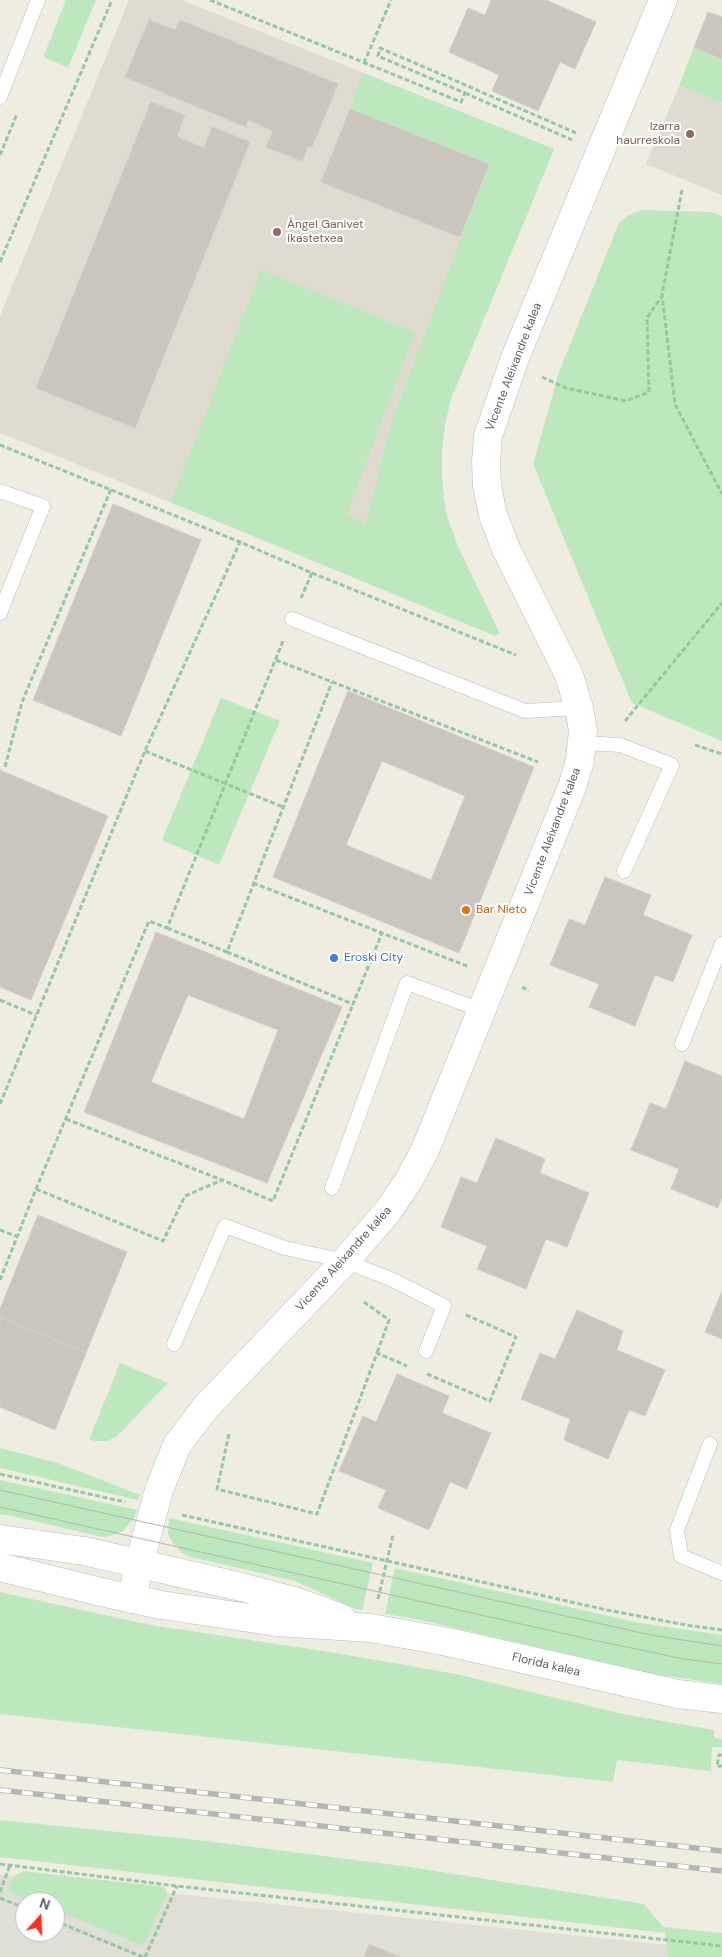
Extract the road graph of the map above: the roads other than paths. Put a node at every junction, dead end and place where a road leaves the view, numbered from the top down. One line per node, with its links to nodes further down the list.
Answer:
1 (38, 0): 3 (lane)
2 (663, 0): 7 (street, Vicente Aleixandre kalea)
3 (0, 97)
4 (0, 491): 5 (lane)
5 (0, 613)
6 (292, 619): 7 (lane)
7 (579, 708): 8 (street, Vicente Aleixandre kalea)
8 (582, 743): 9 (lane); 11 (street, Vicente Aleixandre kalea)
9 (624, 871)
10 (722, 944): 12 (lane)
11 (481, 1010): 13 (lane); 14 (street, Vicente Aleixandre kalea)
12 (682, 1044)
13 (332, 1188)
14 (345, 1261): 15 (lane); 16 (lane); 19 (street, Vicente Aleixandre kalea)
15 (174, 1344)
16 (426, 1351)
17 (710, 1444): 21 (lane)
18 (0, 1539): 19 (street)
19 (139, 1564): 22 (street, Vicente Aleixandre kalea); 23 (street)
20 (0, 1567): 22 (street)
21 (722, 1573)
22 (132, 1599): 23 (street)
23 (371, 1628): 24 (street, Florida kalea)
24 (722, 1699)

